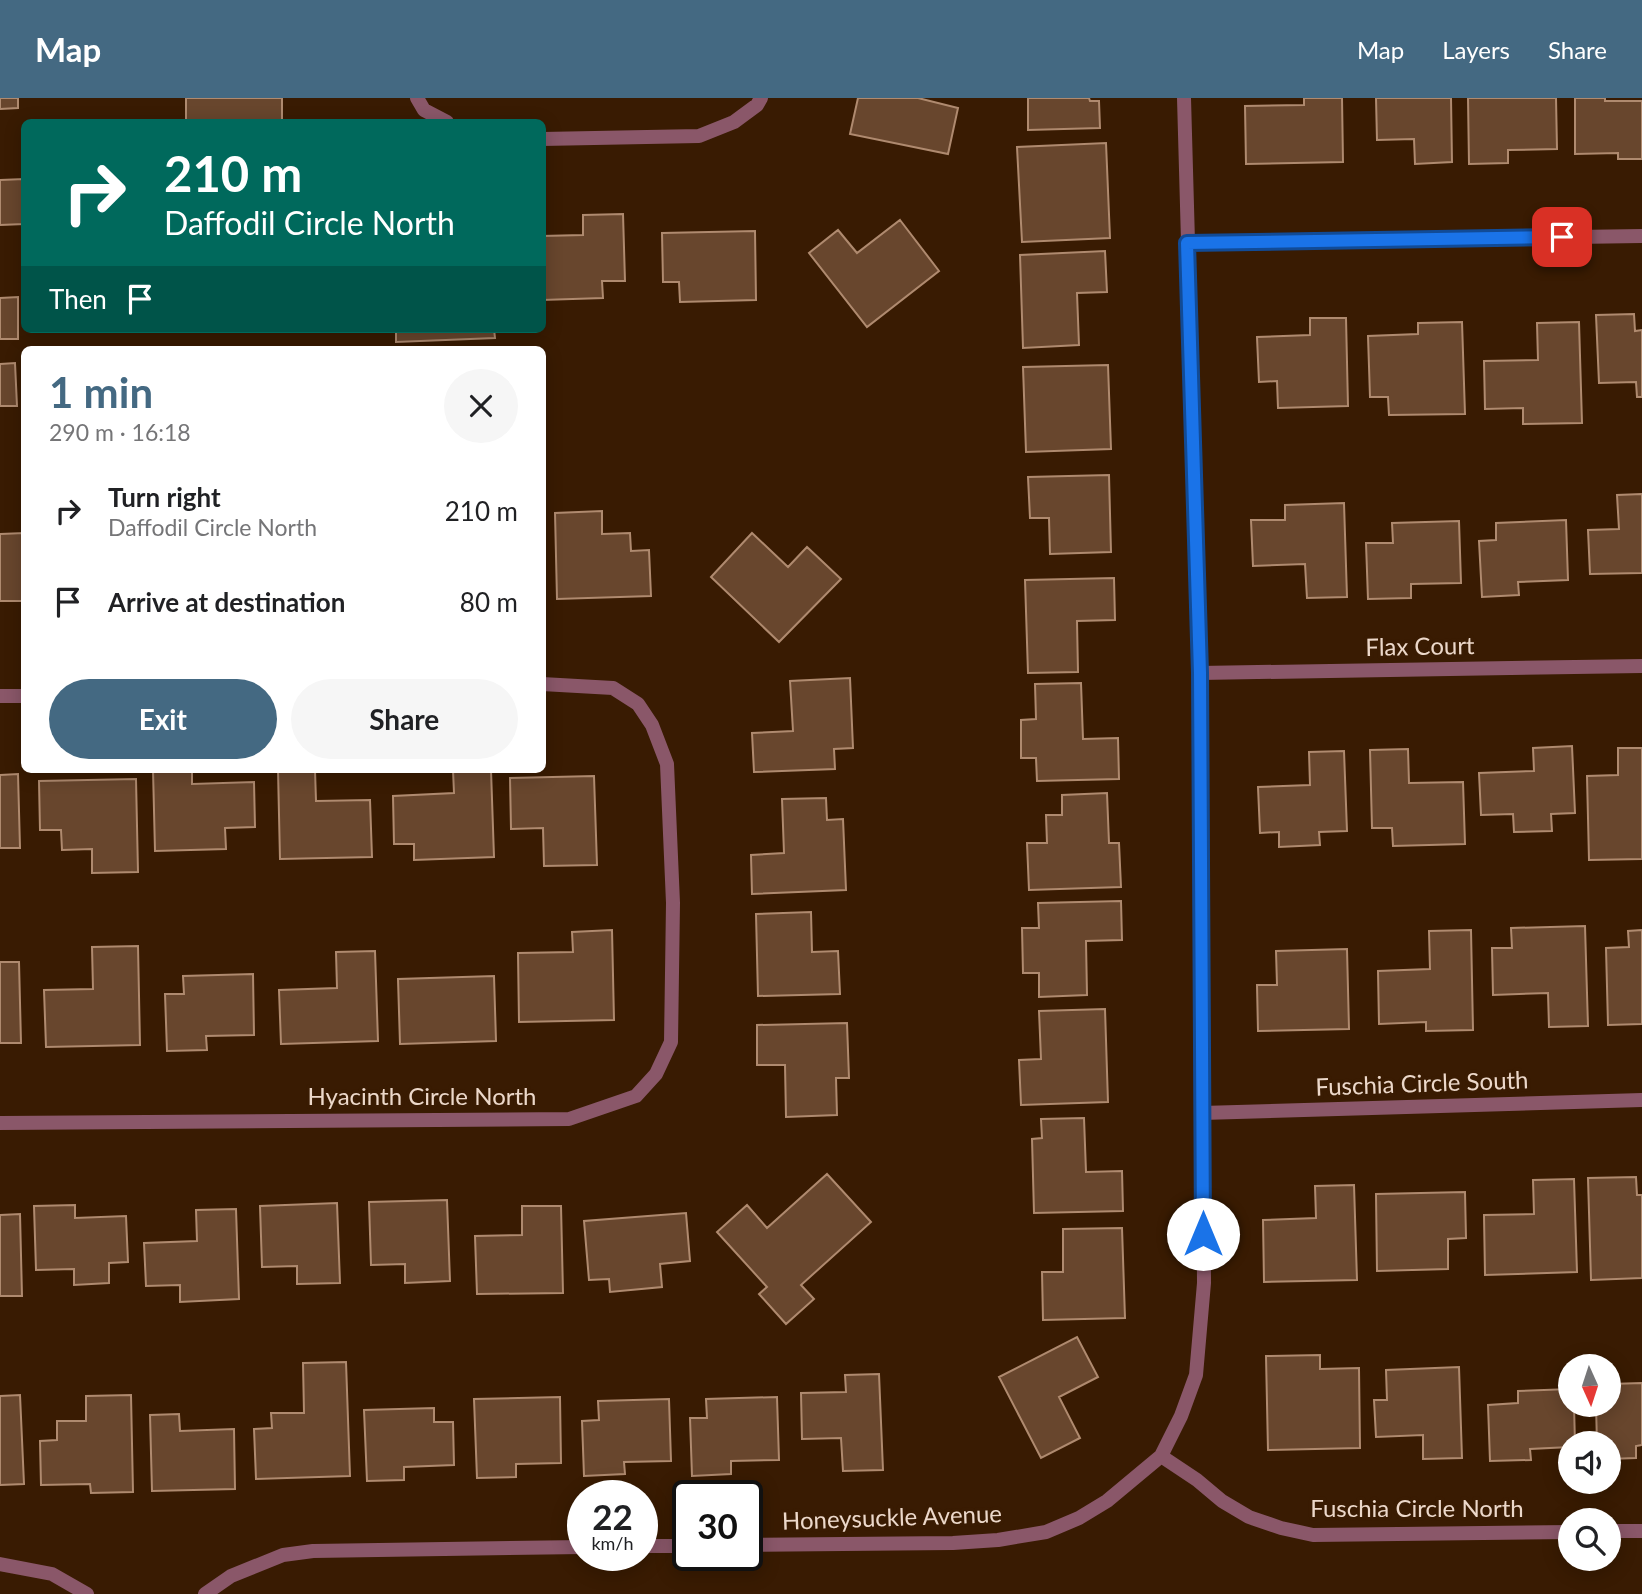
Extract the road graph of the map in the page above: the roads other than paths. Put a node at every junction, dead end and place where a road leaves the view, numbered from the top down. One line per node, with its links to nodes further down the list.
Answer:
1 (417, 98): 4 (street)
2 (761, 98): 5 (street)
3 (1184, 98): 7 (street, Honeysuckle Avenue)
4 (441, 119)
5 (546, 139)
6 (1642, 236): 7 (street)
7 (1187, 243): 9 (street, Honeysuckle Avenue)
8 (1642, 666): 9 (street, Flax Court)
9 (1200, 673): 14 (street, Honeysuckle Avenue)
10 (546, 684): 15 (street, Hyacinth Circle North)
11 (0, 696): 12 (street)
12 (21, 696)
13 (1642, 1100): 14 (street, Fuschia Circle South)
14 (1202, 1113): 16 (street, Honeysuckle Avenue)
15 (0, 1123)
16 (1161, 1456): 19 (street, Fuschia Circle North); 20 (street, Honeysuckle Avenue)
17 (1621, 1531): 18 (street)
18 (1642, 1531)
19 (1558, 1532)
20 (763, 1545)
21 (567, 1547): 24 (street)
22 (0, 1564): 23 (street)
23 (87, 1594)
24 (205, 1594)

